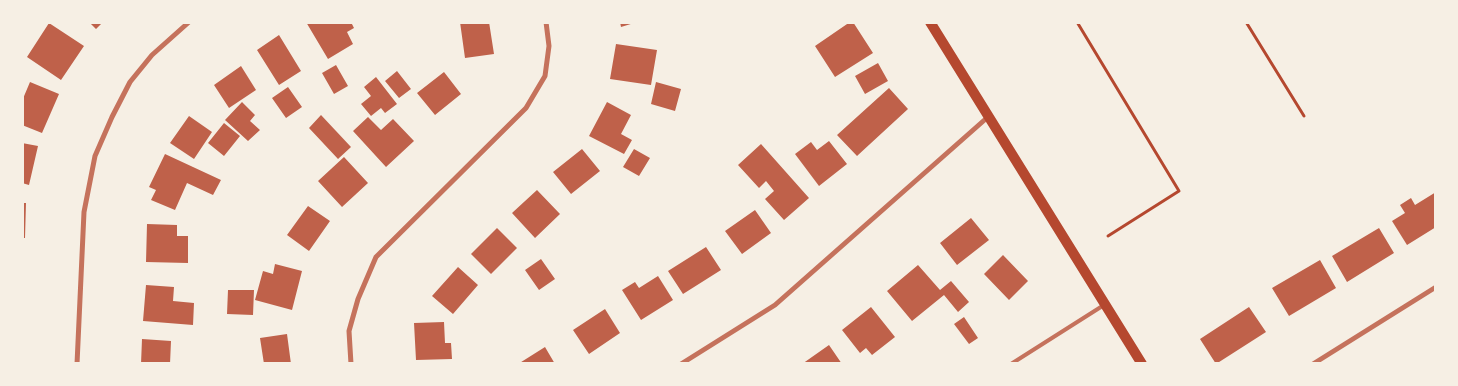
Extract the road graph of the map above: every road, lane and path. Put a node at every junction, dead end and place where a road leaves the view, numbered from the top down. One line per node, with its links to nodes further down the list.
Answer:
1 (189, 22): 11 (street)
2 (546, 22): 12 (street)
3 (930, 22): 6 (main road)
4 (1077, 22): 8 (path)
5 (1246, 22): 7 (path)
6 (989, 116): 10 (main road); 13 (street)
7 (1304, 116)
8 (1108, 236)
9 (1436, 287): 16 (street)
10 (1105, 305): 14 (lane); 15 (main road)
11 (77, 364)
12 (351, 364)
13 (682, 364)
14 (1011, 364)
15 (1142, 364)
16 (1313, 364)

